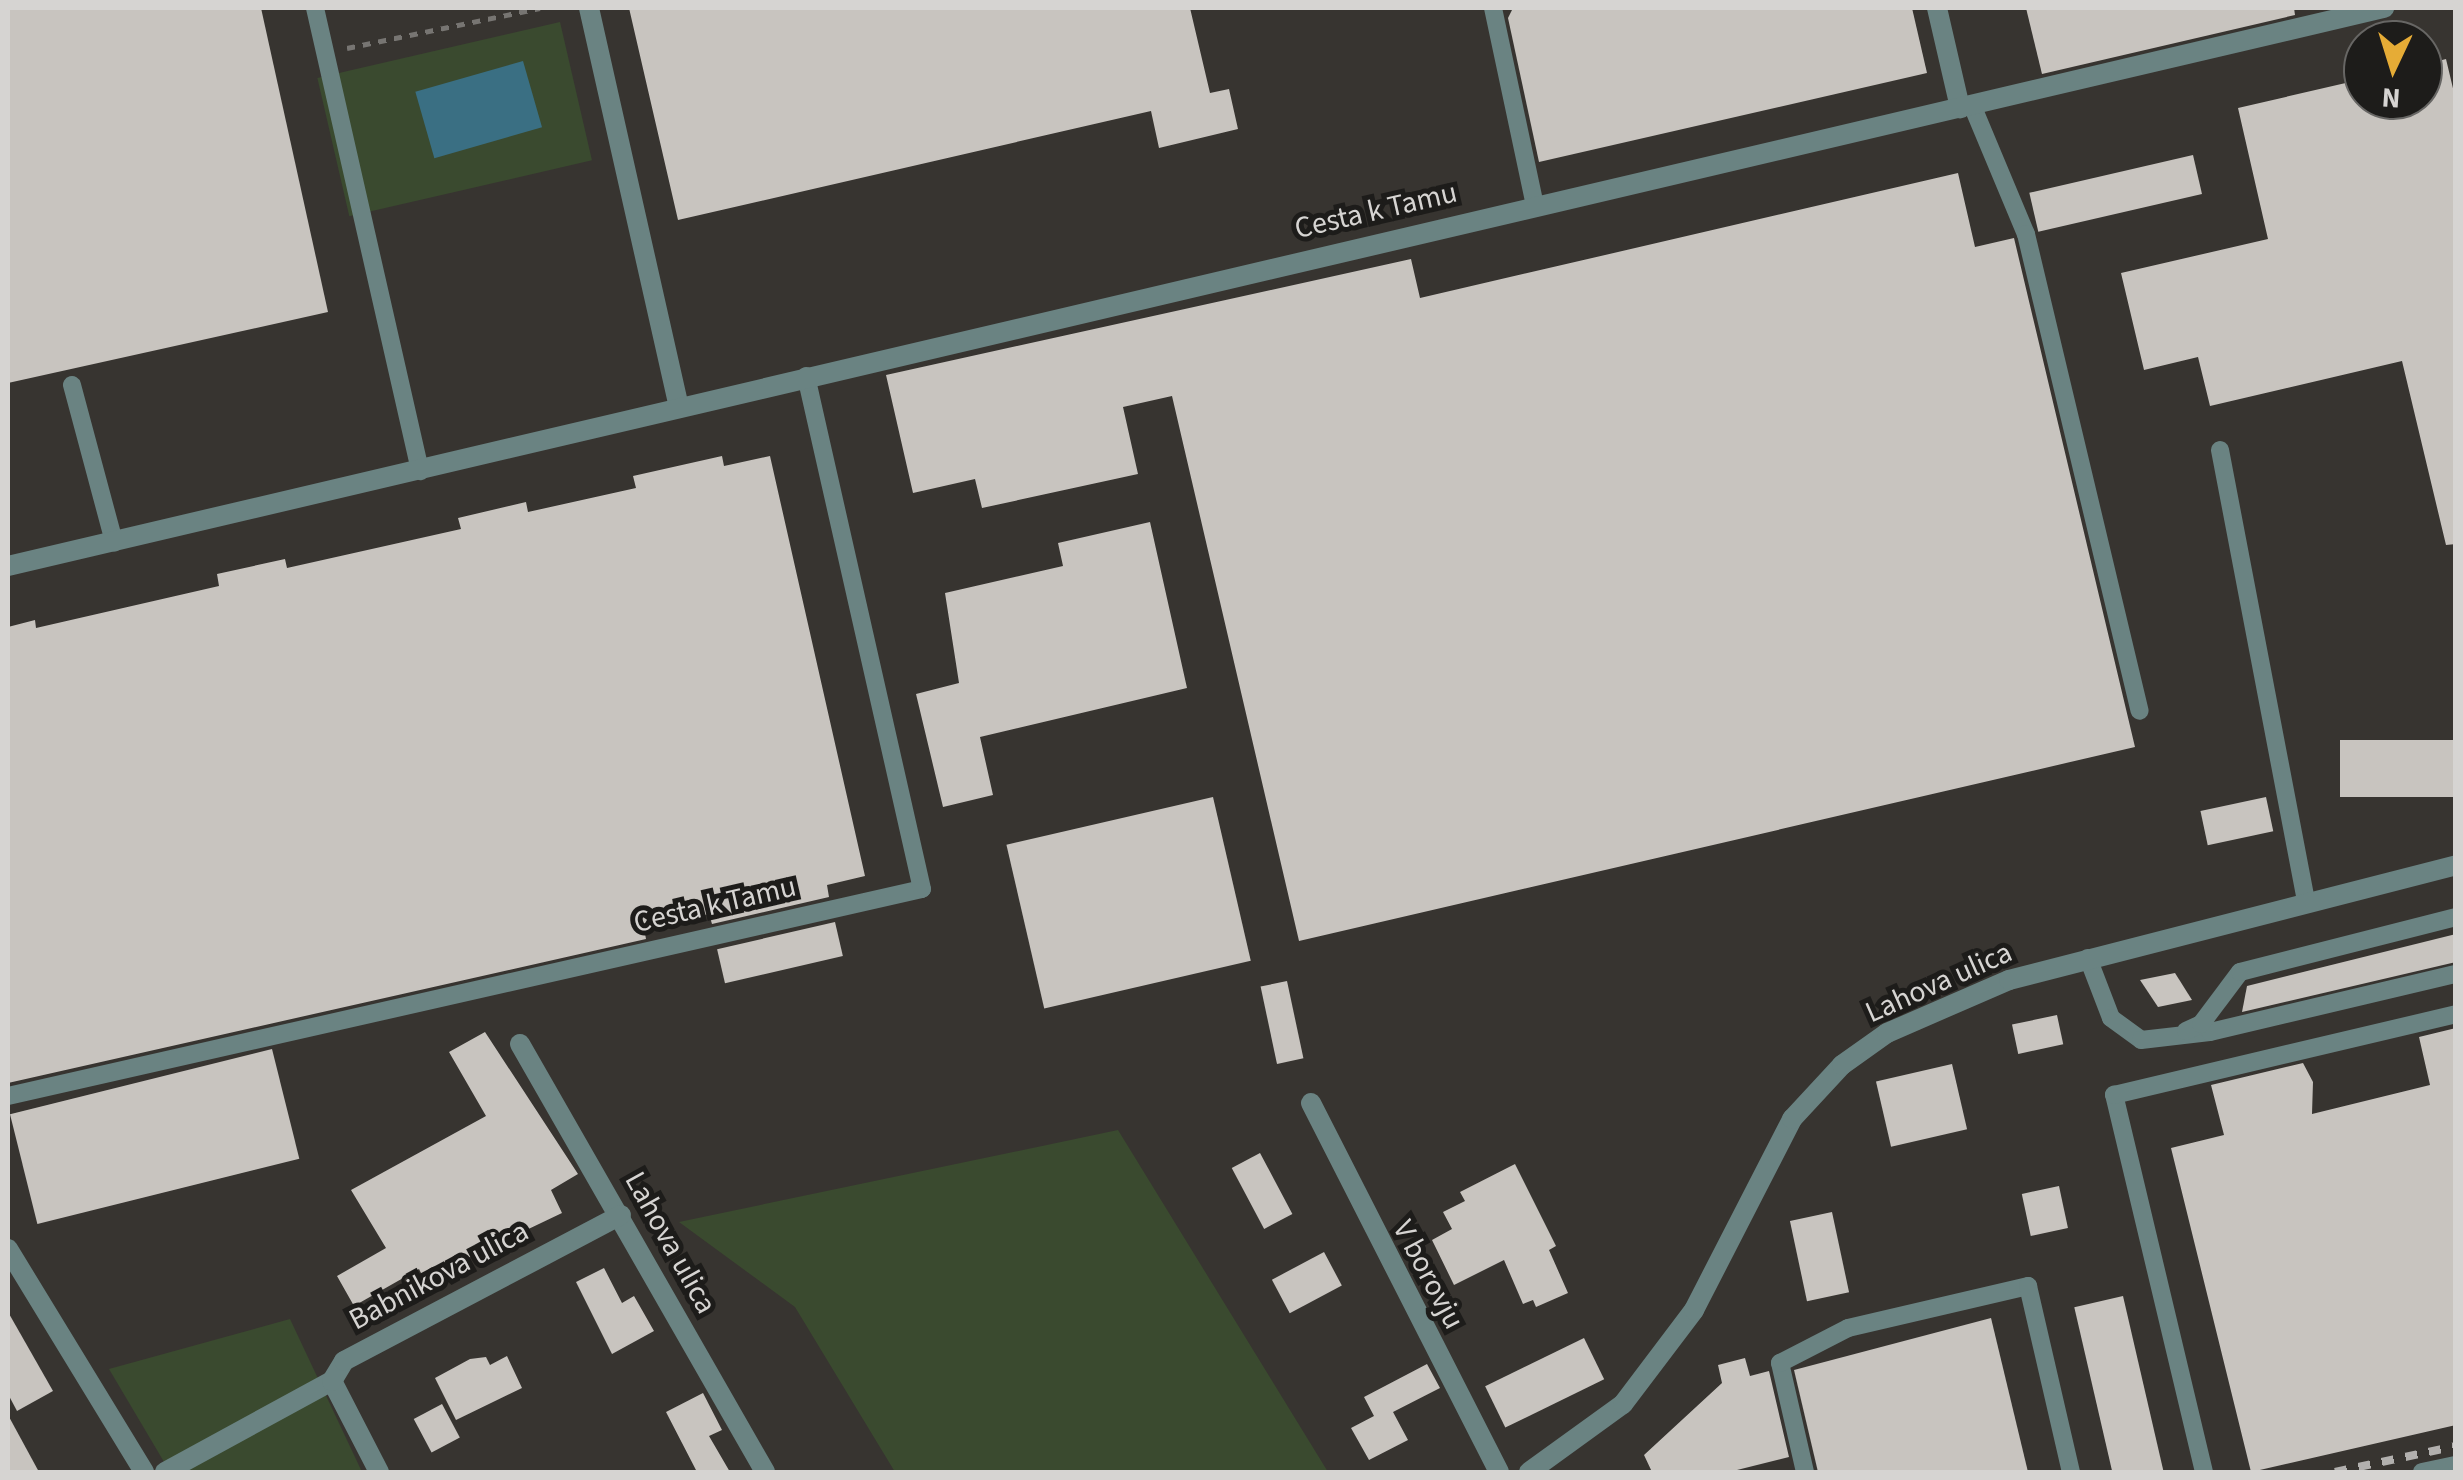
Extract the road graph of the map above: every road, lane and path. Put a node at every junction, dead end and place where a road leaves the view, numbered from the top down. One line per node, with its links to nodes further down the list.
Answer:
1 (315, 8): 7 (lane)
2 (540, 8): 7 (path)
3 (589, 8): 12 (street)
4 (1493, 8): 9 (lane)
5 (1937, 8): 8 (street)
6 (2384, 8): 8 (street, Cesta k Tamu)
7 (326, 53): 14 (lane)
8 (1966, 107): 9 (street, Cesta k Tamu); 17 (lane)
9 (1535, 205): 10 (street, Cesta k Tamu)
10 (806, 376): 12 (street, Cesta k Tamu); 26 (lane, Cesta k Tamu)
11 (72, 385): 15 (lane)
12 (679, 406): 14 (street, Cesta k Tamu)
13 (2220, 450): 19 (lane)
14 (420, 471): 15 (street, Cesta k Tamu)
15 (114, 542): 16 (street, Cesta k Tamu)
16 (8, 566)
17 (2140, 711)
18 (2456, 866): 19 (street, Lahova ulica)
19 (2306, 901): 21 (street, Lahova ulica)
20 (2456, 917): 24 (lane)
21 (2088, 958): 24 (lane); 37 (street, Lahova ulica)
22 (2456, 974): 24 (lane)
23 (2456, 1014): 40 (lane)
24 (2177, 1035)
25 (520, 1044): 28 (street, Lahova ulica)
26 (8, 1096)
27 (1311, 1102): 36 (street, V borovju)
28 (621, 1215): 30 (street, Babnikova ulica); 35 (street, Lahova ulica)
29 (8, 1249): 32 (street)
30 (332, 1381): 33 (street, Babnikova ulica); 34 (street)
31 (2456, 1466): 41 (lane)
32 (144, 1472)
33 (165, 1472)
34 (379, 1472)
35 (765, 1472)
36 (1499, 1472)
37 (1529, 1472)
38 (1805, 1472): 39 (lane)
39 (2072, 1472)
40 (2204, 1472)
41 (2422, 1472)

